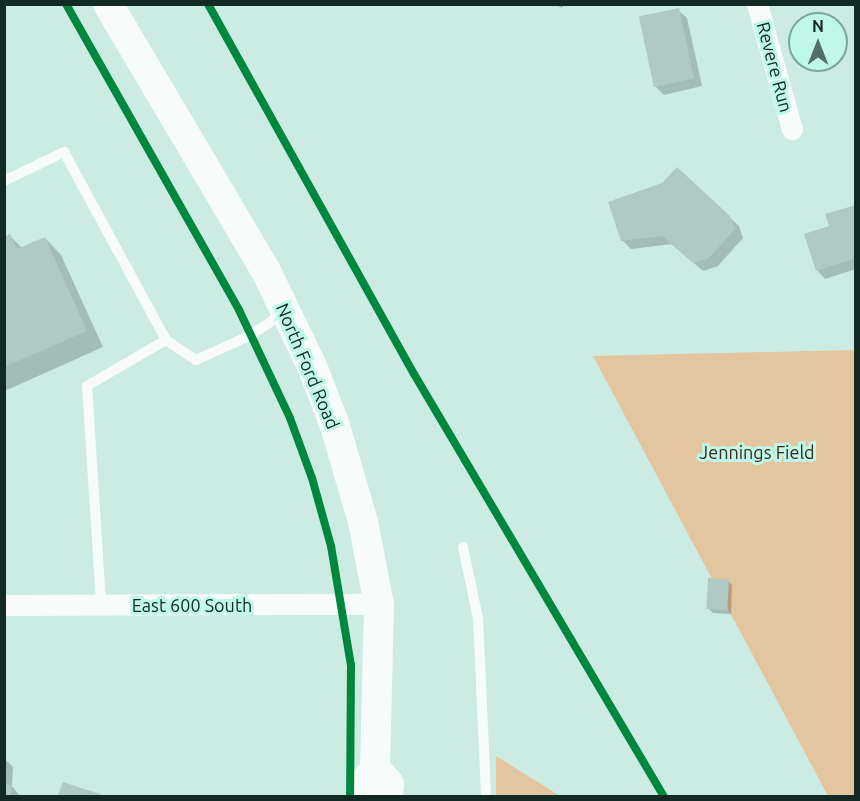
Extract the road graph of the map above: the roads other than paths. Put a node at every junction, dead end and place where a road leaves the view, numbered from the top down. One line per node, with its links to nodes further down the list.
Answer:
1 (108, 4): 5 (main road, North Ford Road)
2 (757, 4): 3 (street, Revere Run)
3 (792, 129)
4 (4, 181): 6 (lane)
5 (286, 312): 6 (lane); 8 (main road, North Ford Road)
6 (166, 340): 10 (lane)
7 (463, 548): 14 (lane)
8 (379, 604): 10 (street, East 600 South); 11 (main road, North Ford Road)
9 (4, 605): 10 (street, East 600 South)
10 (101, 605)
11 (375, 768): 12 (main road, North Ford Road); 13 (main road, North Ford Road)
12 (365, 796)
13 (388, 796)
14 (486, 796)

